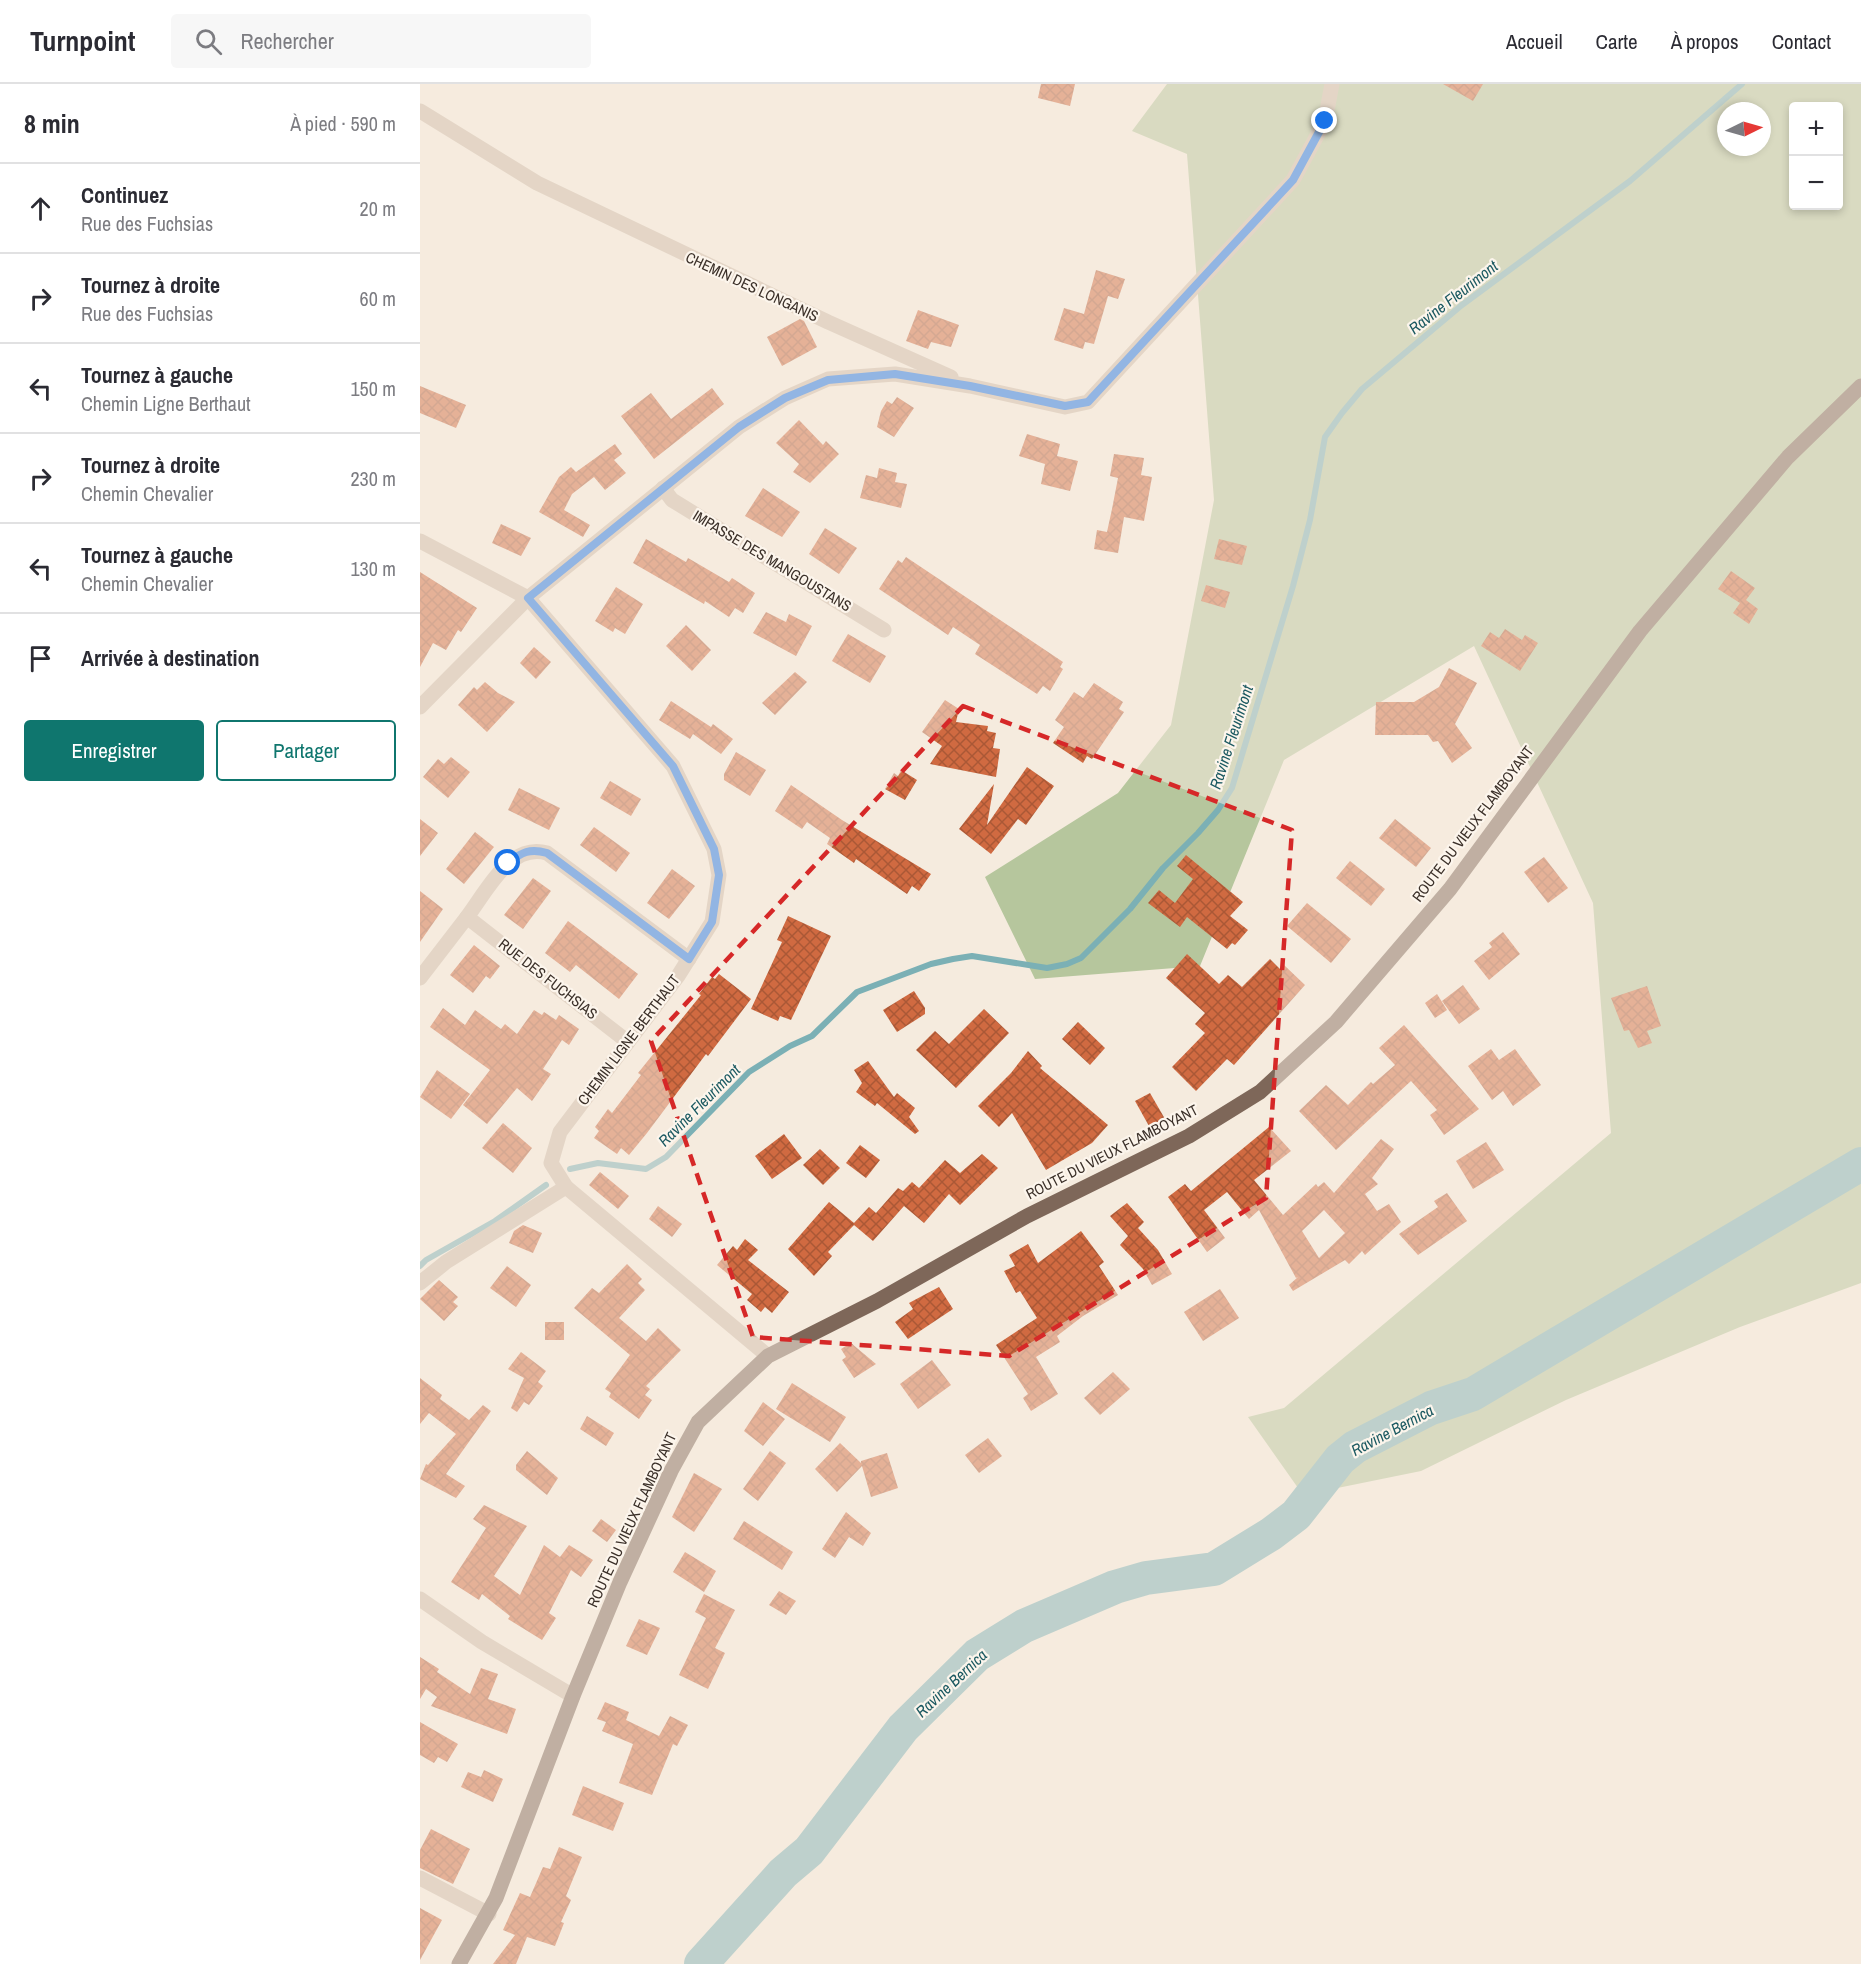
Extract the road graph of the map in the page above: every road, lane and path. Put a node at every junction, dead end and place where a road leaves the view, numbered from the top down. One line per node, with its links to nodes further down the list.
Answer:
1 (1332, 84): 3 (street)
2 (420, 111): 3 (street, CHEMIN DES LONGANIS)
3 (970, 386): 5 (street)
4 (1861, 386): 16 (main road, ROUTE DU VIEUX FLAMBOYANT)
5 (663, 488): 7 (street); 8 (street, IMPASSE DES MANGOUSTANS)
6 (420, 542): 7 (street, CHEMIN LIGNE BERTHAUT)
7 (528, 598): 9 (street); 11 (street, CHEMIN LIGNE BERTHAUT)
8 (885, 630)
9 (420, 707)
10 (467, 917): 11 (street); 12 (street); 13 (street, RUE DES FUCHSIAS)
11 (689, 959): 13 (street, CHEMIN LIGNE BERTHAUT)
12 (420, 978)
13 (628, 1042): 14 (street, CHEMIN LIGNE BERTHAUT)
14 (566, 1187): 15 (street); 16 (street, CHEMIN LIGNE BERTHAUT)
15 (420, 1283)
16 (768, 1356): 18 (main road, ROUTE DU VIEUX FLAMBOYANT)
17 (420, 1599): 18 (street)
18 (573, 1696): 20 (main road, ROUTE DU VIEUX FLAMBOYANT)
19 (420, 1878): 20 (street)
20 (489, 1914): 21 (main road, ROUTE DU VIEUX FLAMBOYANT)
21 (459, 1964)

